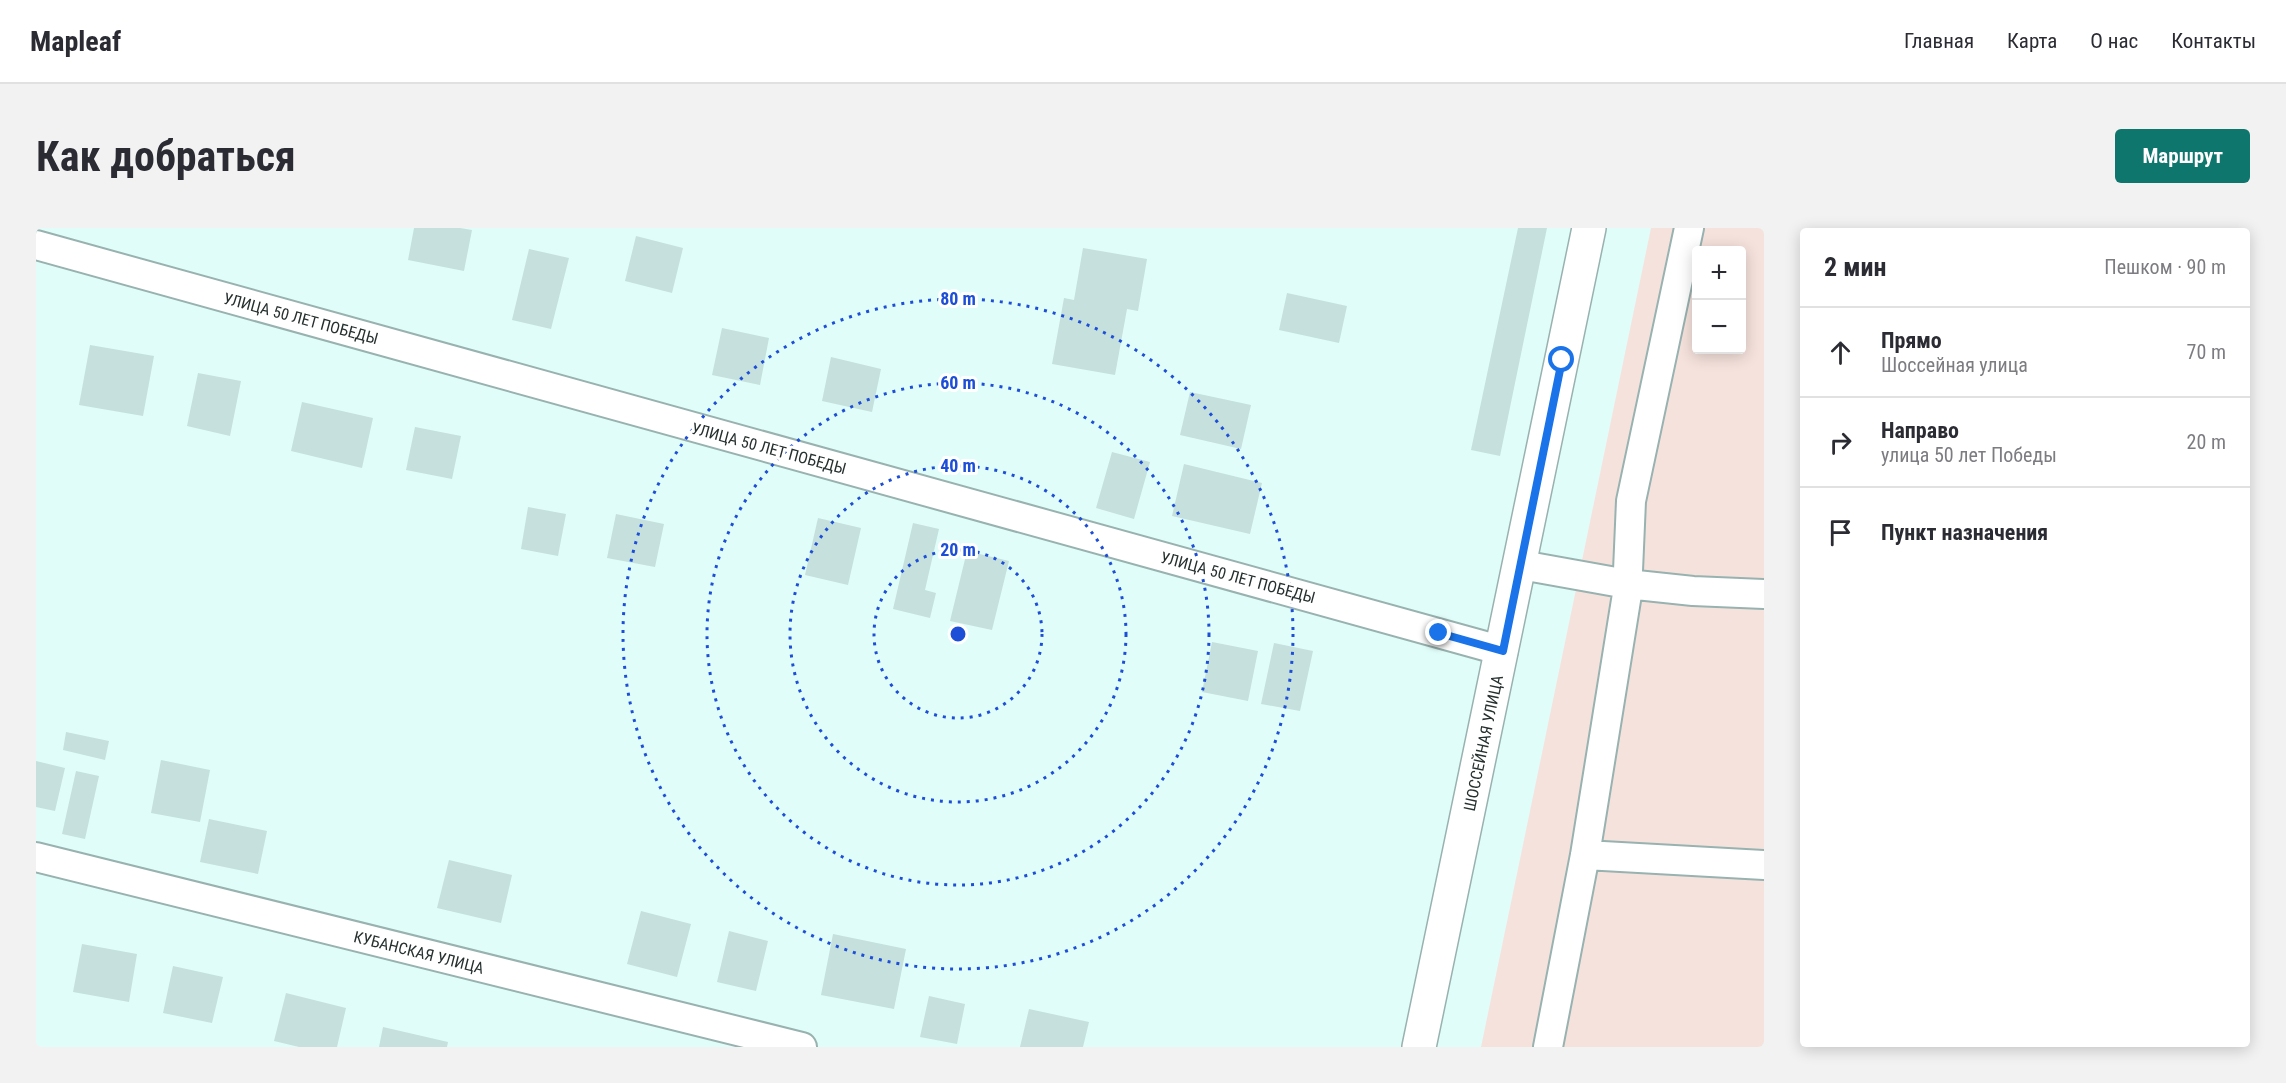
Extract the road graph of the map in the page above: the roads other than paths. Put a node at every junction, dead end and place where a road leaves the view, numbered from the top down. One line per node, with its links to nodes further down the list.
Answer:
1 (1589, 228): 4 (main road, ШОССЕЙНАЯ УЛИЦА)
2 (1689, 228): 5 (street)
3 (36, 245): 7 (street, УЛИЦА 50 ЛЕТ ПОБЕДЫ)
4 (1521, 565): 5 (street); 7 (main road, ШОССЕЙНАЯ УЛИЦА)
5 (1627, 584): 6 (street); 8 (street)
6 (1764, 594)
7 (1503, 651): 12 (main road, ШОССЕЙНАЯ УЛИЦА)
8 (1585, 855): 10 (street); 13 (street)
9 (36, 857): 11 (street, КУБАНСКАЯ УЛИЦА)
10 (1764, 864)
11 (802, 1047)
12 (1419, 1047)
13 (1548, 1047)

